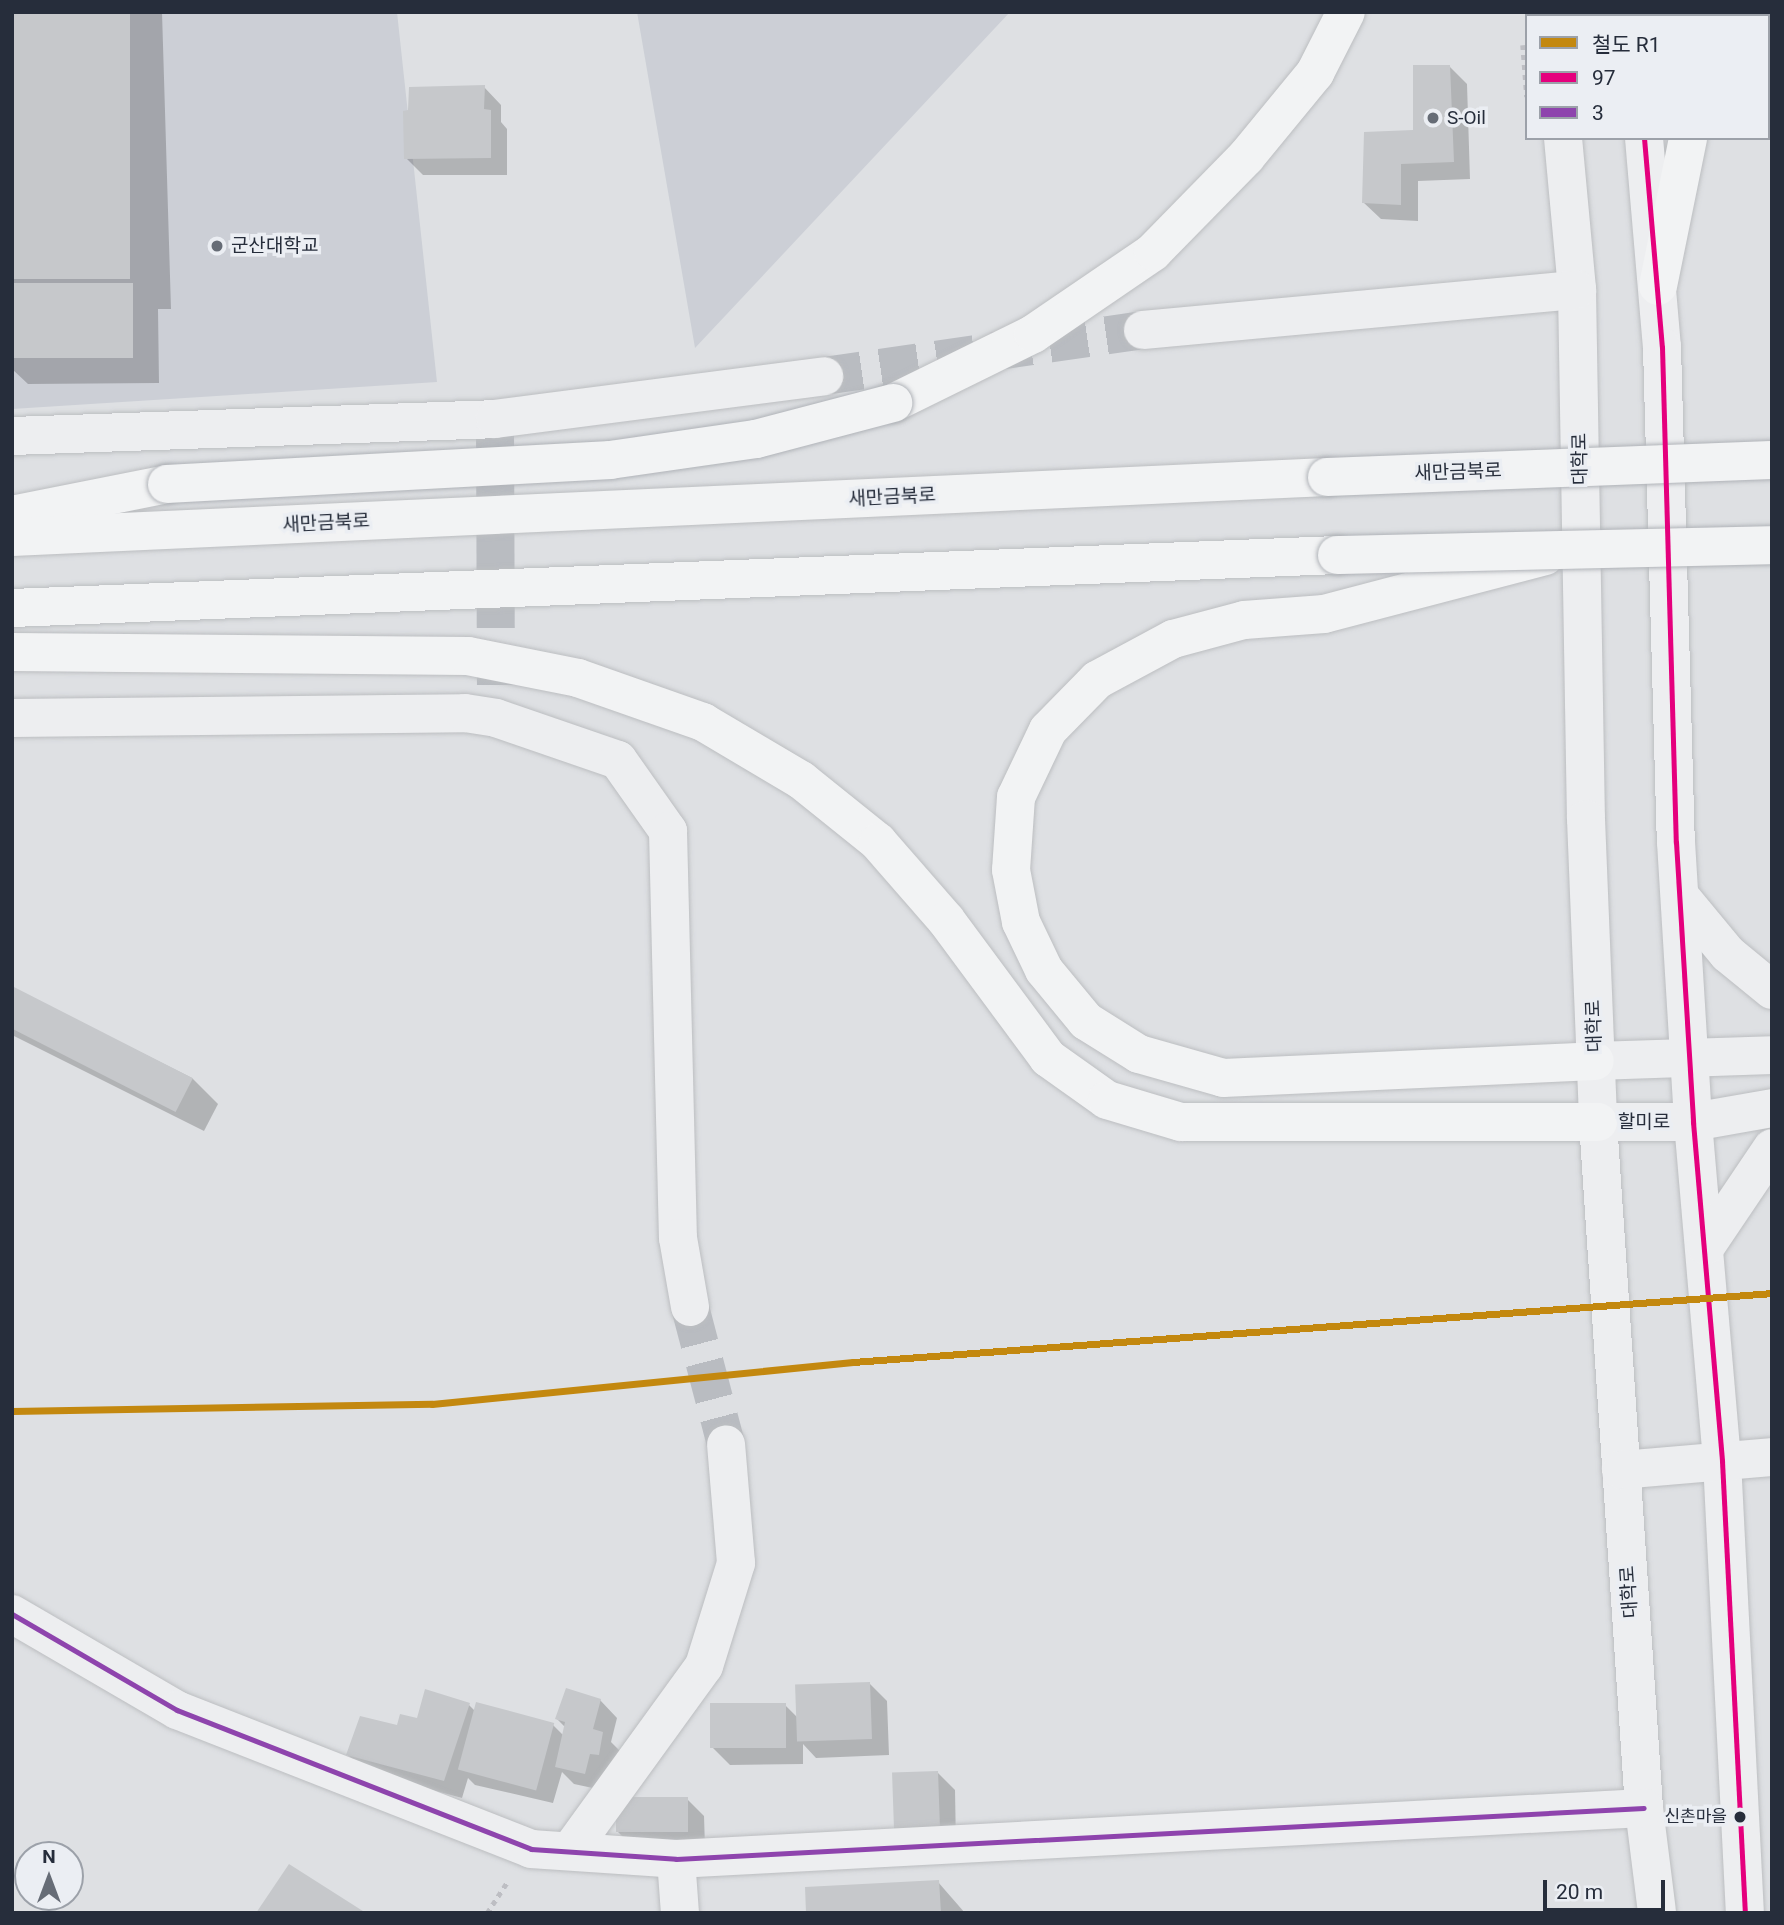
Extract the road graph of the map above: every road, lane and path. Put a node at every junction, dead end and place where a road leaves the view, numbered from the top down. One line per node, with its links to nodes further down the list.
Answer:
1 (1346, 12): 13 (highway, bridge)
2 (1563, 140): 6 (street, 대학로)
3 (1644, 140): 5 (street)
4 (1688, 140): 5 (highway)
5 (1658, 286): 20 (street)
6 (1577, 290): 7 (street); 24 (street, 대학로)
7 (1143, 330)
8 (824, 376): 9 (street)
9 (12, 436)
10 (1772, 450): 12 (highway, bridge)
11 (1772, 460): 12 (highway, 새만금북로, bridge)
12 (1716, 462): 14 (highway, 새만금북로, bridge)
13 (12, 515)
14 (12, 537)
15 (1772, 545): 16 (highway, bridge)
16 (1572, 549): 17 (highway, bridge); 24 (highway, bridge)
17 (12, 608)
18 (12, 652): 26 (highway)
19 (12, 718): 30 (street)
20 (1680, 897): 21 (street); 23 (street)
21 (1772, 990)
22 (1772, 1055): 23 (street)
23 (1691, 1060): 24 (street); 27 (street)
24 (1595, 1061): 26 (street, 대학로)
25 (1772, 1108): 27 (street, 할미로)
26 (1598, 1122): 27 (street, 할미로); 34 (street, 대학로)
27 (1693, 1122): 29 (street)
28 (1772, 1147): 29 (street)
29 (1706, 1246): 33 (street)
30 (690, 1307)
31 (726, 1444): 37 (street)
32 (1772, 1457): 33 (street)
33 (1722, 1461): 34 (street); 41 (street)
34 (1621, 1470): 36 (street, 대학로)
35 (12, 1614): 37 (street)
36 (1644, 1808): 38 (street); 40 (street, 대학로)
37 (570, 1851): 38 (street)
38 (676, 1859): 39 (street)
39 (680, 1913)
40 (1657, 1913)
41 (1745, 1913)

